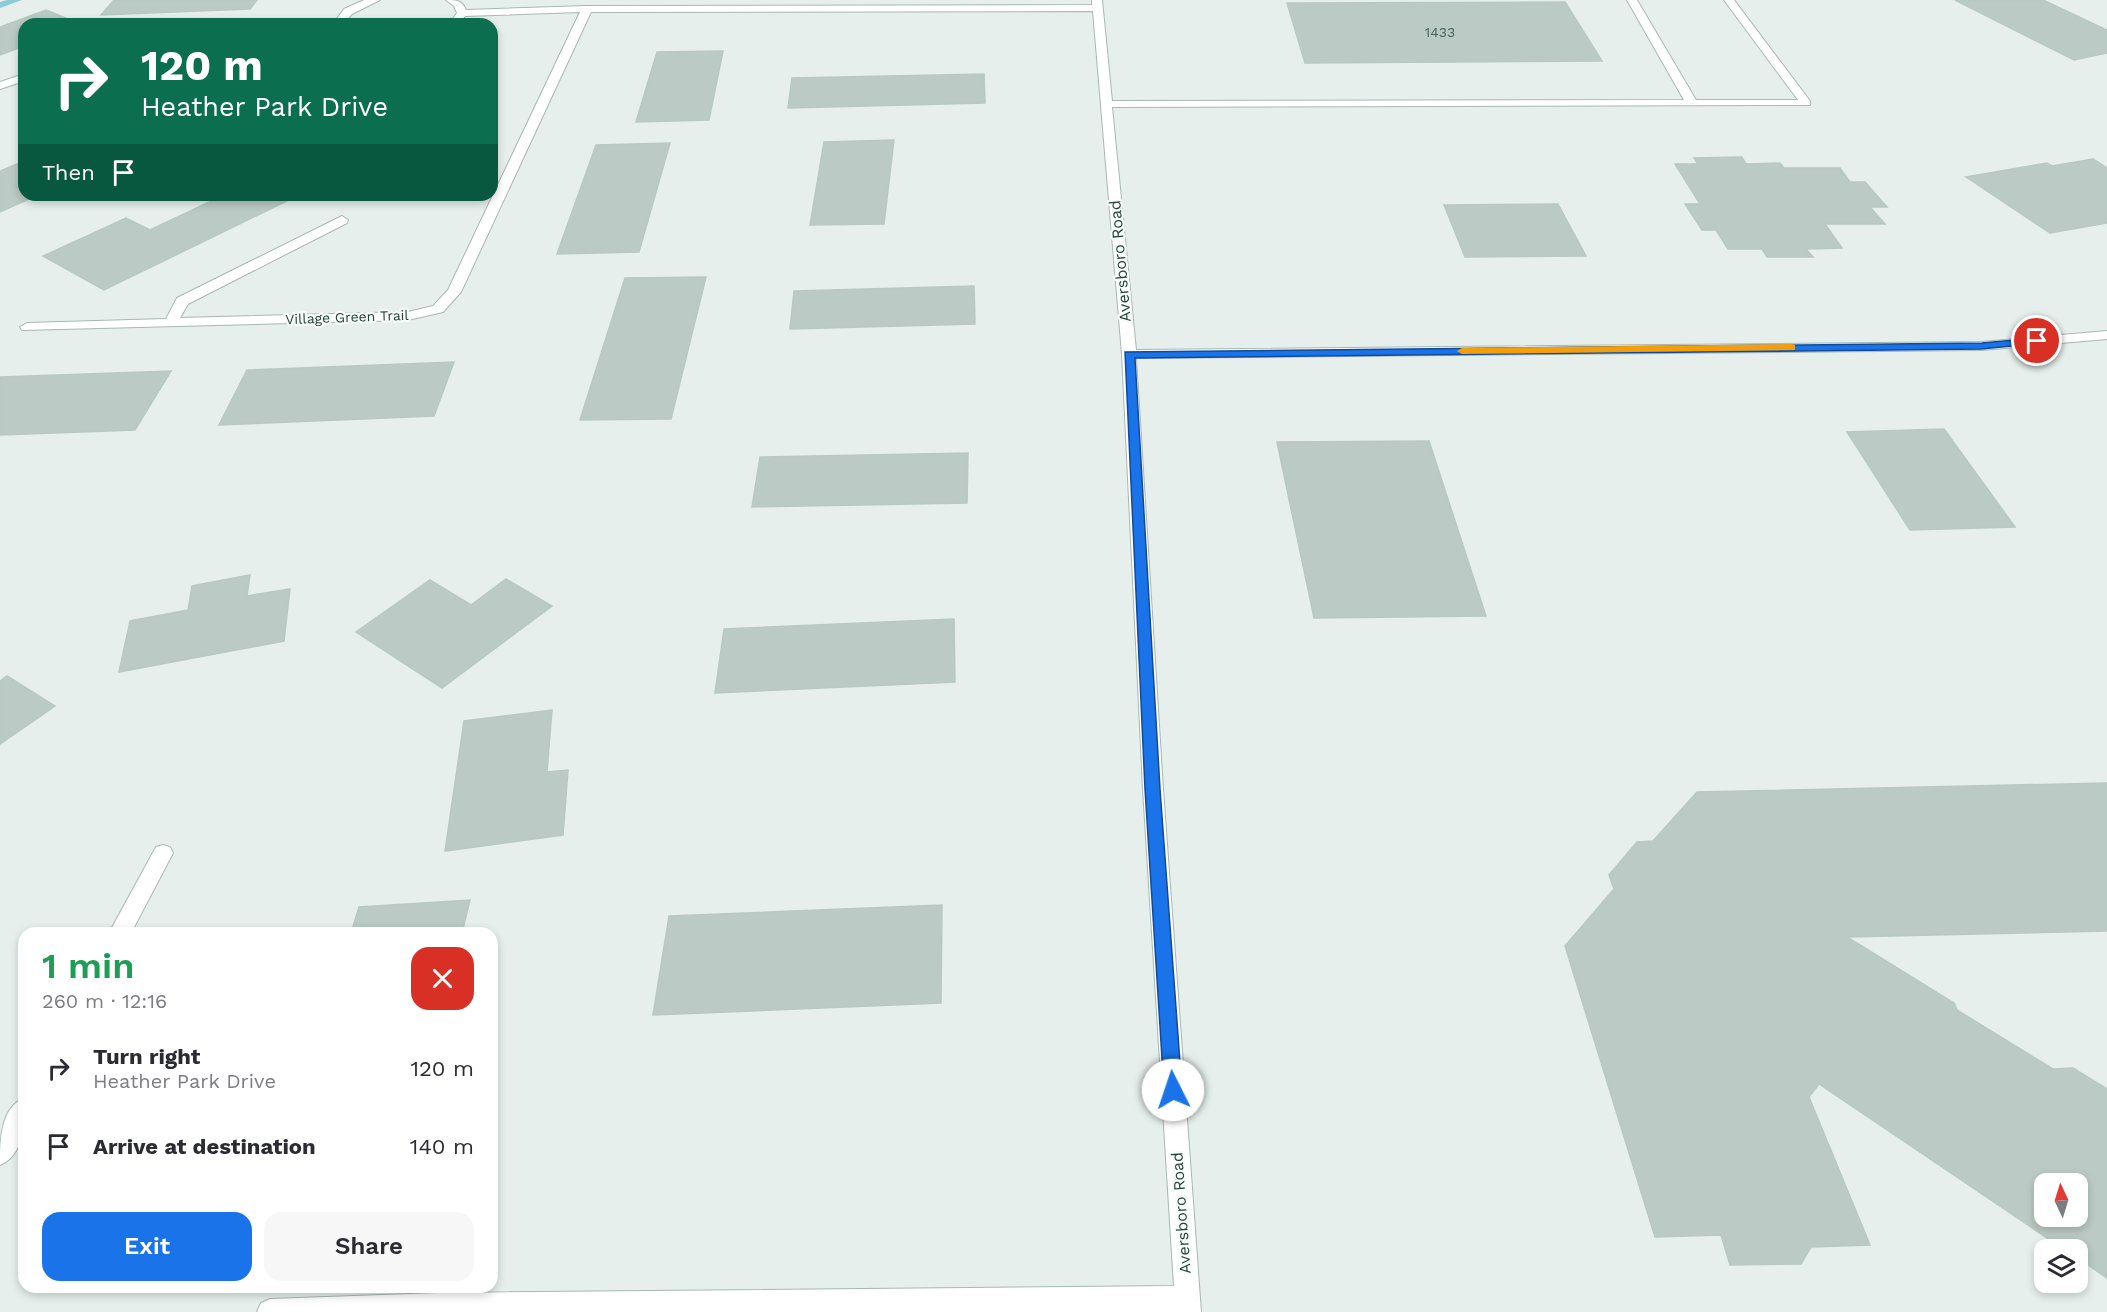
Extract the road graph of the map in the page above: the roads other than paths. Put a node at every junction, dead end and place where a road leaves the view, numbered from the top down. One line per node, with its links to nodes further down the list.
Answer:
1 (375, 0): 9 (street)
2 (451, 0): 8 (street)
3 (1632, 0): 13 (street)
4 (1729, 0): 13 (street)
5 (649, 4): 6 (street); 7 (street)
6 (1097, 4): 14 (street, Aversboro Road)
7 (586, 9): 8 (street); 15 (street, Village Green Trail)
8 (462, 13): 10 (street)
9 (340, 18)
10 (458, 18)
11 (18, 79): 12 (street)
12 (0, 86)
13 (1692, 103): 14 (street)
14 (1106, 104): 21 (street, Aversboro Road)
15 (498, 197)
16 (496, 201): 18 (street, Village Green Trail)
17 (342, 220): 18 (street)
18 (171, 323): 19 (street, Village Green Trail)
19 (27, 327)
20 (2107, 335): 21 (street)
21 (1129, 354): 26 (street, Aversboro Road)
22 (163, 853): 23 (street)
23 (123, 927)
24 (18, 1120): 25 (street)
25 (0, 1153)
26 (1187, 1306): 27 (street)
27 (270, 1312)

